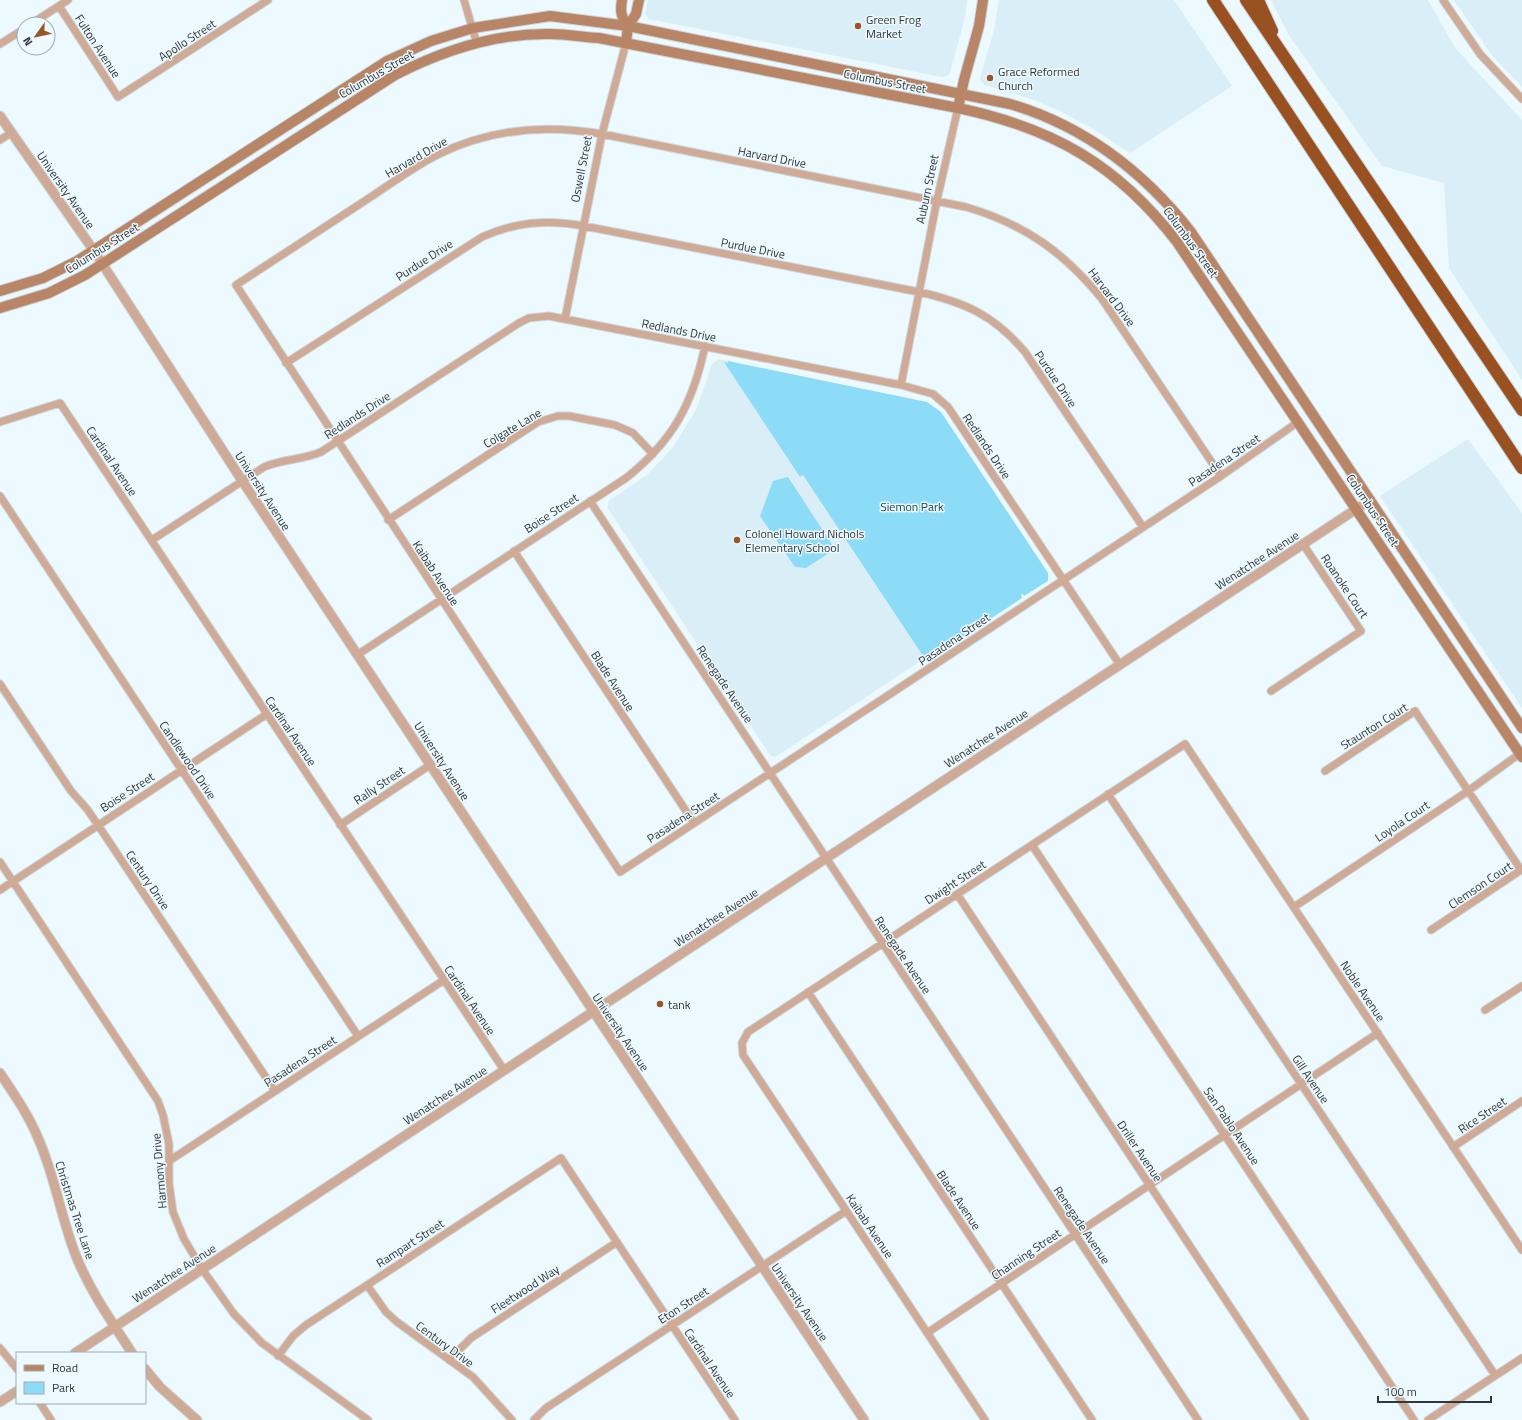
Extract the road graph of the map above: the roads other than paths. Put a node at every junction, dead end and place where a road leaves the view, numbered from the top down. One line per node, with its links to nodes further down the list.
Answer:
1 (68, 0): 12 (street)
2 (268, 0): 23 (street, Apollo Street)
3 (464, 0): 15 (street)
4 (622, 0): 14 (main road)
5 (638, 0): 14 (main road, Oswell Street)
6 (983, 0): 22 (main road, Auburn Street)
7 (1207, 0): 16 (highway)
8 (1212, 0): 16 (highway)
9 (1246, 0): 21 (highway)
10 (1258, 0): 21 (highway)
11 (1443, 0): 24 (street)
12 (59, 6): 13 (street); 23 (street, Fulton Avenue)
13 (43, 16)
14 (628, 26): 15 (main road, Columbus Street); 18 (main road, Oswell Street); 22 (main road, Columbus Street)
15 (472, 28): 20 (street); 32 (main road, Columbus Street)
16 (1232, 28): 47 (highway)
17 (16, 34): 19 (street)
18 (626, 43): 20 (main road, Columbus Street); 25 (main road, Columbus Street); 28 (street, Oswell Street)
19 (0, 44)
20 (476, 44): 33 (main road, Columbus Street)
21 (1283, 56): 42 (highway)
22 (962, 93): 25 (main road, Auburn Street); 51 (main road, Columbus Street)
23 (118, 98)
24 (1522, 99)
25 (958, 108): 30 (street, Auburn Street); 44 (main road, Columbus Street)
26 (0, 116): 27 (street, University Avenue)
27 (11, 133): 29 (street); 32 (street, University Avenue)
28 (602, 134): 30 (street, Harvard Drive); 31 (street, Oswell Street); 34 (street, Harvard Drive)
29 (0, 140)
30 (937, 200): 36 (street, Auburn Street); 48 (street, Harvard Drive)
31 (584, 226): 36 (street, Purdue Drive); 38 (street, Oswell Street); 40 (street, Purdue Drive)
32 (94, 251): 33 (street, University Avenue); 35 (main road, Columbus Street)
33 (103, 264): 37 (main road, Columbus Street); 49 (street, University Avenue)
34 (236, 285): 40 (street, Kaibab Avenue)
35 (0, 291)
36 (919, 292): 41 (street, Auburn Street); 55 (street, Purdue Drive)
37 (0, 308)
38 (565, 318): 39 (street, Redlands Drive); 45 (street, Redlands Drive)
39 (705, 346): 41 (street, Redlands Drive); 46 (street, Boise Street)
40 (286, 363): 45 (street, Kaibab Avenue)
41 (901, 385): 59 (street, Redlands Drive)
42 (1522, 410)
43 (0, 422): 56 (street, Cardinal Avenue)
44 (1298, 422): 48 (street, Pasadena Street); 53 (main road, Columbus Street)
45 (337, 441): 49 (street, Redlands Drive); 54 (street, Kaibab Avenue)
46 (653, 454): 52 (street, Boise Street); 54 (street, Colgate Lane)
47 (1522, 468)
48 (1221, 476): 55 (street, Pasadena Street)
49 (243, 482): 56 (street, Redlands Drive); 61 (street, University Avenue)
50 (0, 496): 70 (street, Candlewood Drive)
51 (1370, 500): 53 (street, Wenatchee Avenue); 66 (main road, Columbus Street)
52 (590, 501): 58 (street, Boise Street); 72 (street, Renegade Avenue)
53 (1356, 509): 57 (street, Wenatchee Avenue); 68 (main road, Columbus Street)
54 (388, 520): 60 (street, Kaibab Avenue)
55 (1142, 527): 59 (street, Pasadena Street)
56 (152, 540): 65 (street, Cardinal Avenue)
57 (1303, 544): 62 (street, Wenatchee Avenue); 64 (street, Roanoke Court)
58 (514, 551): 60 (street, Boise Street); 75 (street, Blade Avenue)
59 (1063, 579): 62 (street, Redlands Drive); 72 (street, Pasadena Street)
60 (440, 599): 61 (street, Boise Street); 81 (street, Kaibab Avenue)
61 (357, 655): 69 (street, University Avenue)
62 (1120, 665): 79 (street, Wenatchee Avenue)
63 (0, 684): 76 (street, Century Drive)
64 (1271, 691)
65 (267, 714): 70 (street, Boise Street); 77 (street, Cardinal Avenue)
66 (1522, 728)
67 (1185, 744): 74 (street, Dwight Street); 85 (street, Noble Avenue)
68 (1521, 754): 73 (street, Loyola Court)
69 (430, 765): 77 (street, Rally Street); 92 (street, University Avenue)
70 (182, 770): 76 (street, Boise Street); 94 (street, Candlewood Drive)
71 (1325, 771): 73 (street, Staunton Court)
72 (770, 773): 75 (street, Pasadena Street); 79 (street, Renegade Avenue)
73 (1468, 790): 85 (street, Loyola Court); 86 (street, Clemson Court)
74 (1108, 794): 78 (street, Dwight Street); 98 (street, Gill Avenue)
75 (694, 824): 81 (street, Pasadena Street)
76 (98, 825): 82 (street, Boise Street); 99 (street, Century Drive)
77 (340, 825): 88 (street, Cardinal Avenue)
78 (1032, 845): 84 (street, Dwight Street); 101 (street, San Pablo Avenue)
79 (826, 858): 87 (street, Renegade Avenue); 92 (street, Wenatchee Avenue)
80 (0, 862): 82 (street, Harmony Drive)
81 (620, 872)
82 (13, 881): 83 (street, Boise Street); 104 (street, Harmony Drive)
83 (0, 890)
84 (957, 894): 87 (street, Dwight Street); 105 (street, Driller Avenue)
85 (1294, 907): 93 (street, Noble Avenue)
86 (1431, 930)
87 (882, 943): 90 (street, Dwight Street); 107 (street, Renegade Avenue)
88 (444, 980): 94 (street, Pasadena Street); 96 (street, Cardinal Avenue)
89 (1522, 986): 91 (street)
90 (808, 992): 95 (street, Dwight Street); 112 (street, Blade Avenue)
91 (1485, 1010)
92 (593, 1012): 96 (street, Wenatchee Avenue); 110 (street, University Avenue)
93 (1378, 1034): 98 (street, Channing Street); 102 (street, Noble Avenue)
94 (358, 1036): 99 (street, Pasadena Street)
95 (742, 1043): 106 (street, Kaibab Avenue)
96 (504, 1070): 111 (street, Wenatchee Avenue)
97 (0, 1073): 114 (street, Christmas Tree Lane)
98 (1301, 1084): 101 (street, Channing Street); 125 (street, Gill Avenue)
99 (275, 1091): 104 (street, Pasadena Street)
100 (1522, 1101): 102 (street, Rice Street)
101 (1225, 1135): 105 (street, Channing Street); 140 (street, San Pablo Avenue)
102 (1453, 1147): 109 (street, Noble Avenue)
103 (561, 1158): 108 (street, Cardinal Avenue); 113 (street, Rampart Street)
104 (169, 1160): 111 (street, Harmony Drive)
105 (1150, 1185): 107 (street, Channing Street); 139 (street, Driller Avenue)
106 (846, 1211): 110 (street, Eton Street); 116 (street, Kaibab Avenue)
107 (1075, 1234): 112 (street, Channing Street); 138 (street, Renegade Avenue)
108 (617, 1242): 115 (street, Cardinal Avenue); 122 (street, Fleetwood Way)
109 (1522, 1250)
110 (763, 1267): 115 (street, Eton Street); 135 (street, University Avenue)
111 (202, 1269): 114 (street, Wenatchee Avenue); 120 (street, Harmony Drive)
112 (1001, 1283): 116 (street, Channing Street); 137 (street, Blade Avenue)
113 (367, 1285): 120 (street, Rampart Street); 122 (street, Century Drive)
114 (115, 1326): 118 (street, Wenatchee Avenue); 119 (street, Christmas Tree Lane)
115 (673, 1326): 133 (street, Eton Street); 134 (street, Cardinal Avenue)
116 (927, 1333): 136 (street, Kaibab Avenue)
117 (0, 1348): 123 (street)
118 (76, 1352)
119 (131, 1352)
120 (278, 1356): 131 (street, Harmony Drive)
121 (1522, 1358): 125 (street)
122 (449, 1360): 132 (street, Century Drive)
123 (16, 1368)
124 (146, 1370): 130 (street)
125 (1495, 1376): 141 (street)
126 (16, 1392): 127 (street)
127 (0, 1402)
128 (41, 1404): 129 (street)
129 (51, 1420)
130 (197, 1420)
131 (368, 1420)
132 (512, 1420)
133 (534, 1420)
134 (735, 1420)
135 (864, 1420)
136 (985, 1420)
137 (1092, 1420)
138 (1198, 1420)
139 (1305, 1420)
140 (1414, 1420)
141 (1428, 1420)

